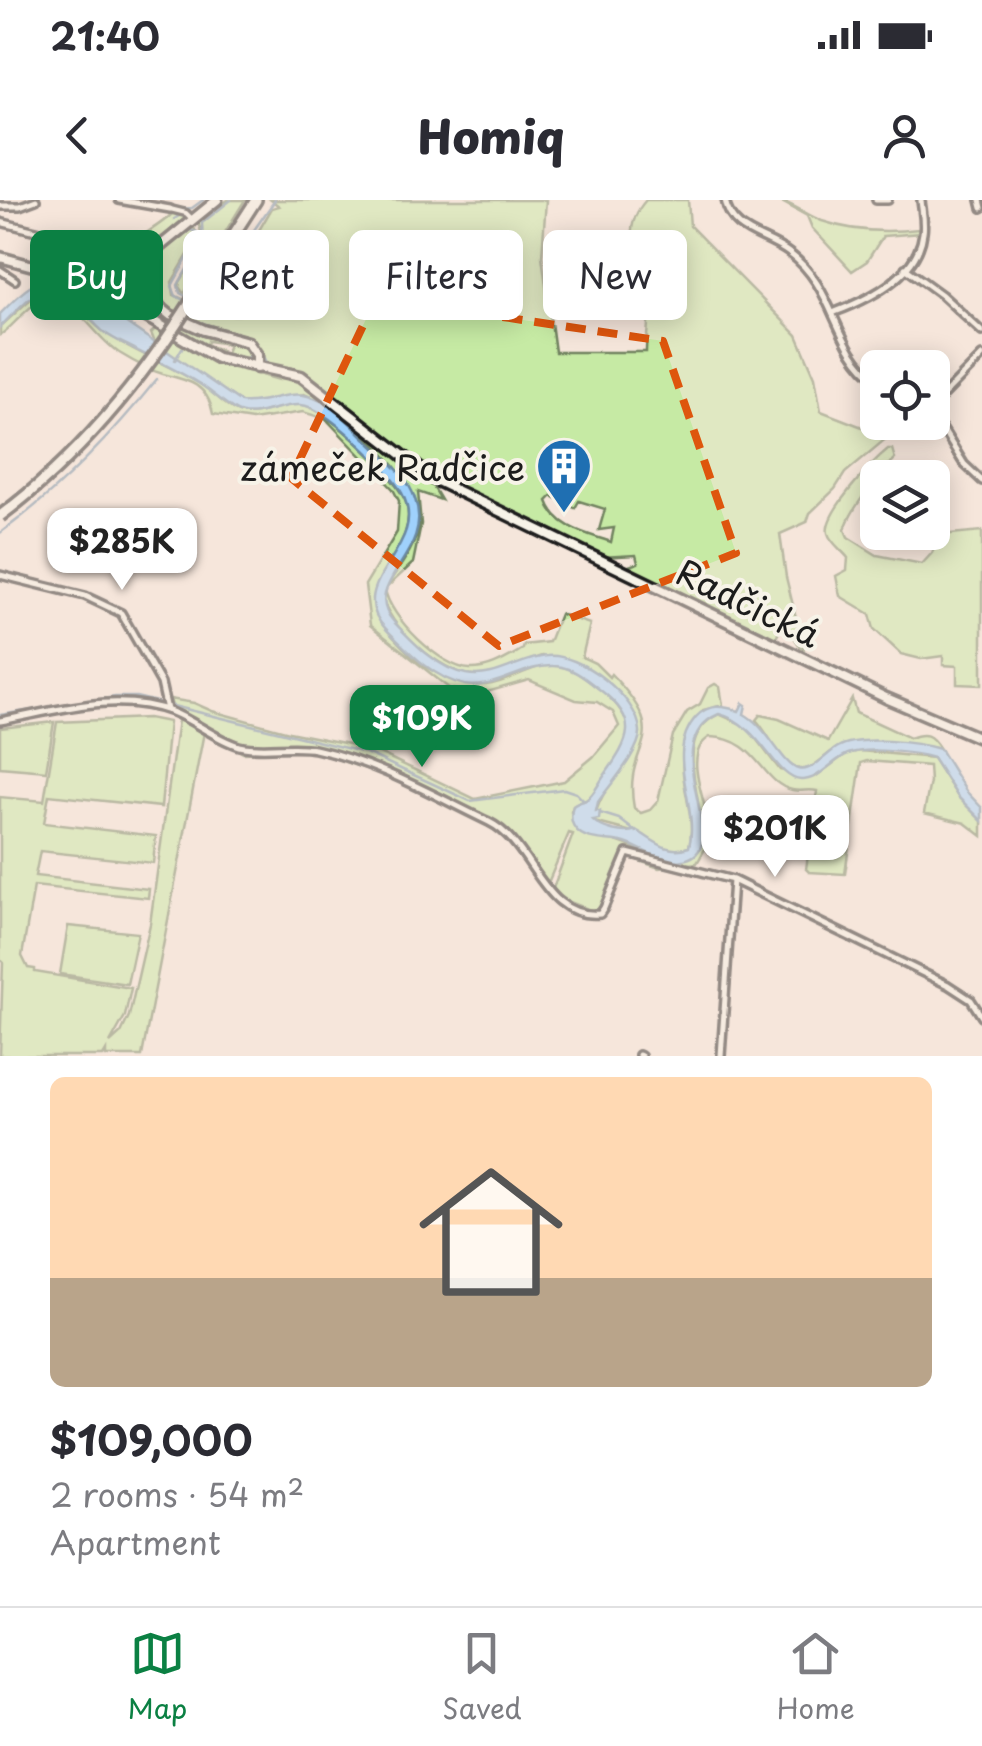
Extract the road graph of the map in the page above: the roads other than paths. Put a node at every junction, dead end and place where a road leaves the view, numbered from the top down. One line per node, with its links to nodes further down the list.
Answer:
1 (36, 200): 10 (street)
2 (118, 200): 12 (street)
3 (217, 200): 13 (street)
4 (256, 200): 29 (main road, bridge)
5 (725, 200): 21 (street)
6 (876, 200): 7 (street)
7 (888, 200)
8 (921, 200): 18 (street)
9 (980, 200): 11 (street)
10 (2, 206): 15 (street)
11 (982, 208)
12 (170, 209): 13 (street)
13 (192, 220): 25 (street)
14 (0, 222): 15 (street)
15 (8, 224): 16 (street)
16 (32, 230)
17 (0, 257): 25 (street, Radčická)
18 (905, 268): 21 (street); 22 (street)
19 (0, 270): 20 (street)
20 (15, 280)
21 (834, 312): 24 (street)
22 (982, 332)
23 (982, 356): 26 (street)
24 (860, 367)
25 (257, 368): 33 (street, Radčická)
26 (950, 390)
27 (950, 440): 28 (street)
28 (982, 481)
29 (0, 516)
30 (0, 575): 31 (street)
31 (167, 705): 32 (street); 34 (street)
32 (0, 721)
33 (982, 739)
34 (733, 880): 35 (street); 36 (street)
35 (982, 1016)
36 (721, 1056)

